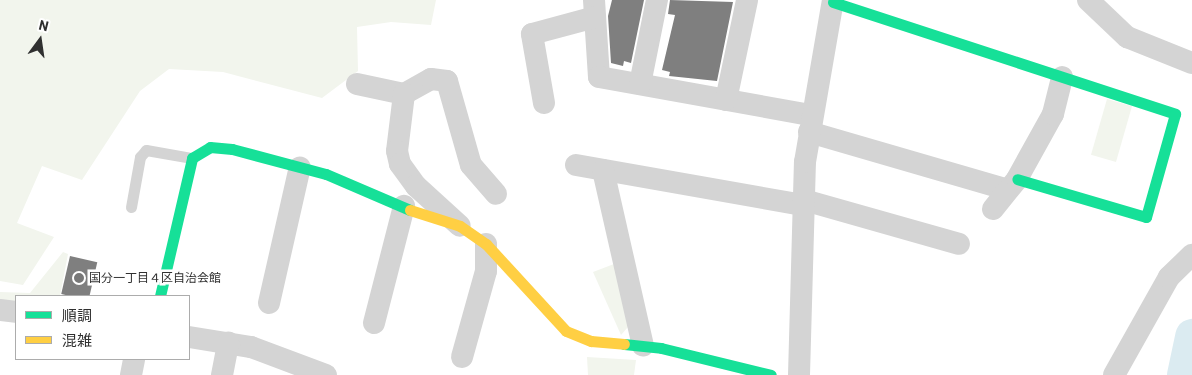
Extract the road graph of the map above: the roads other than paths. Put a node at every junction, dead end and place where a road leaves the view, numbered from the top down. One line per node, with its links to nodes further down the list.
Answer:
1 (657, 0): 9 (street)
2 (747, 0): 11 (street)
3 (833, 1): 7 (street); 13 (street)
4 (1096, 2): 6 (street)
5 (595, 8): 9 (street); 12 (street)
6 (1192, 63)
7 (1062, 77): 18 (street); 18 (street)
8 (357, 84): 10 (street)
9 (640, 84): 11 (street)
10 (404, 94): 19 (street); 24 (street)
11 (726, 100): 13 (street)
12 (544, 103)
13 (810, 124): 18 (street); 20 (street)
14 (192, 158): 16 (street); 22 (lane); 28 (street)
15 (576, 165): 17 (street)
16 (300, 167): 21 (street); 29 (street)
17 (603, 170): 20 (street); 35 (street)
18 (1013, 185): 23 (street)
19 (496, 194)
20 (804, 203): 26 (street); 42 (street)
21 (404, 206): 24 (street); 32 (street)
22 (131, 208)
23 (993, 209)
24 (460, 226): 25 (street)
25 (486, 244): 35 (street); 36 (street)
26 (959, 244)
27 (1192, 255): 43 (street)
28 (160, 295)
29 (269, 303)
30 (0, 310): 31 (street)
31 (15, 312)
32 (374, 323)
33 (190, 337): 34 (street)
34 (228, 343): 38 (street); 40 (street)
35 (643, 346): 41 (street)
36 (462, 357)
37 (134, 360): 39 (street)
38 (313, 372)
39 (132, 375)
40 (222, 375)
41 (771, 375)
42 (799, 375)
43 (1114, 375)

